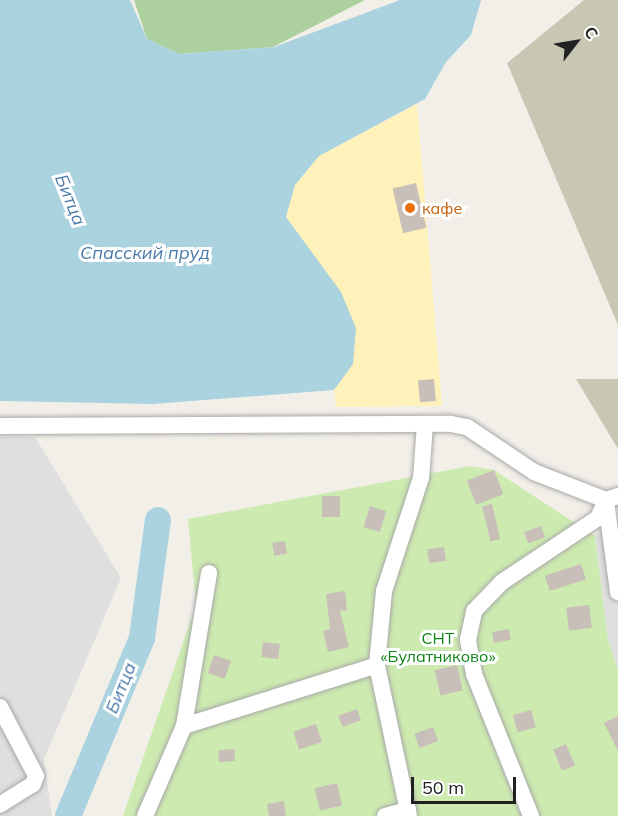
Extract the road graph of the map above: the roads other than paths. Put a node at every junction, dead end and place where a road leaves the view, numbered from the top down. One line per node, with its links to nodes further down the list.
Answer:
1 (425, 425): 2 (street); 3 (street); 6 (street)
2 (0, 426)
3 (612, 498): 5 (street); 13 (street)
4 (209, 573): 8 (street)
5 (618, 592)
6 (377, 665): 8 (street); 10 (street)
7 (1, 710): 9 (street)
8 (184, 726): 11 (street)
9 (0, 805)
10 (408, 813): 12 (street)
11 (145, 816)
12 (385, 816)
13 (531, 816)

